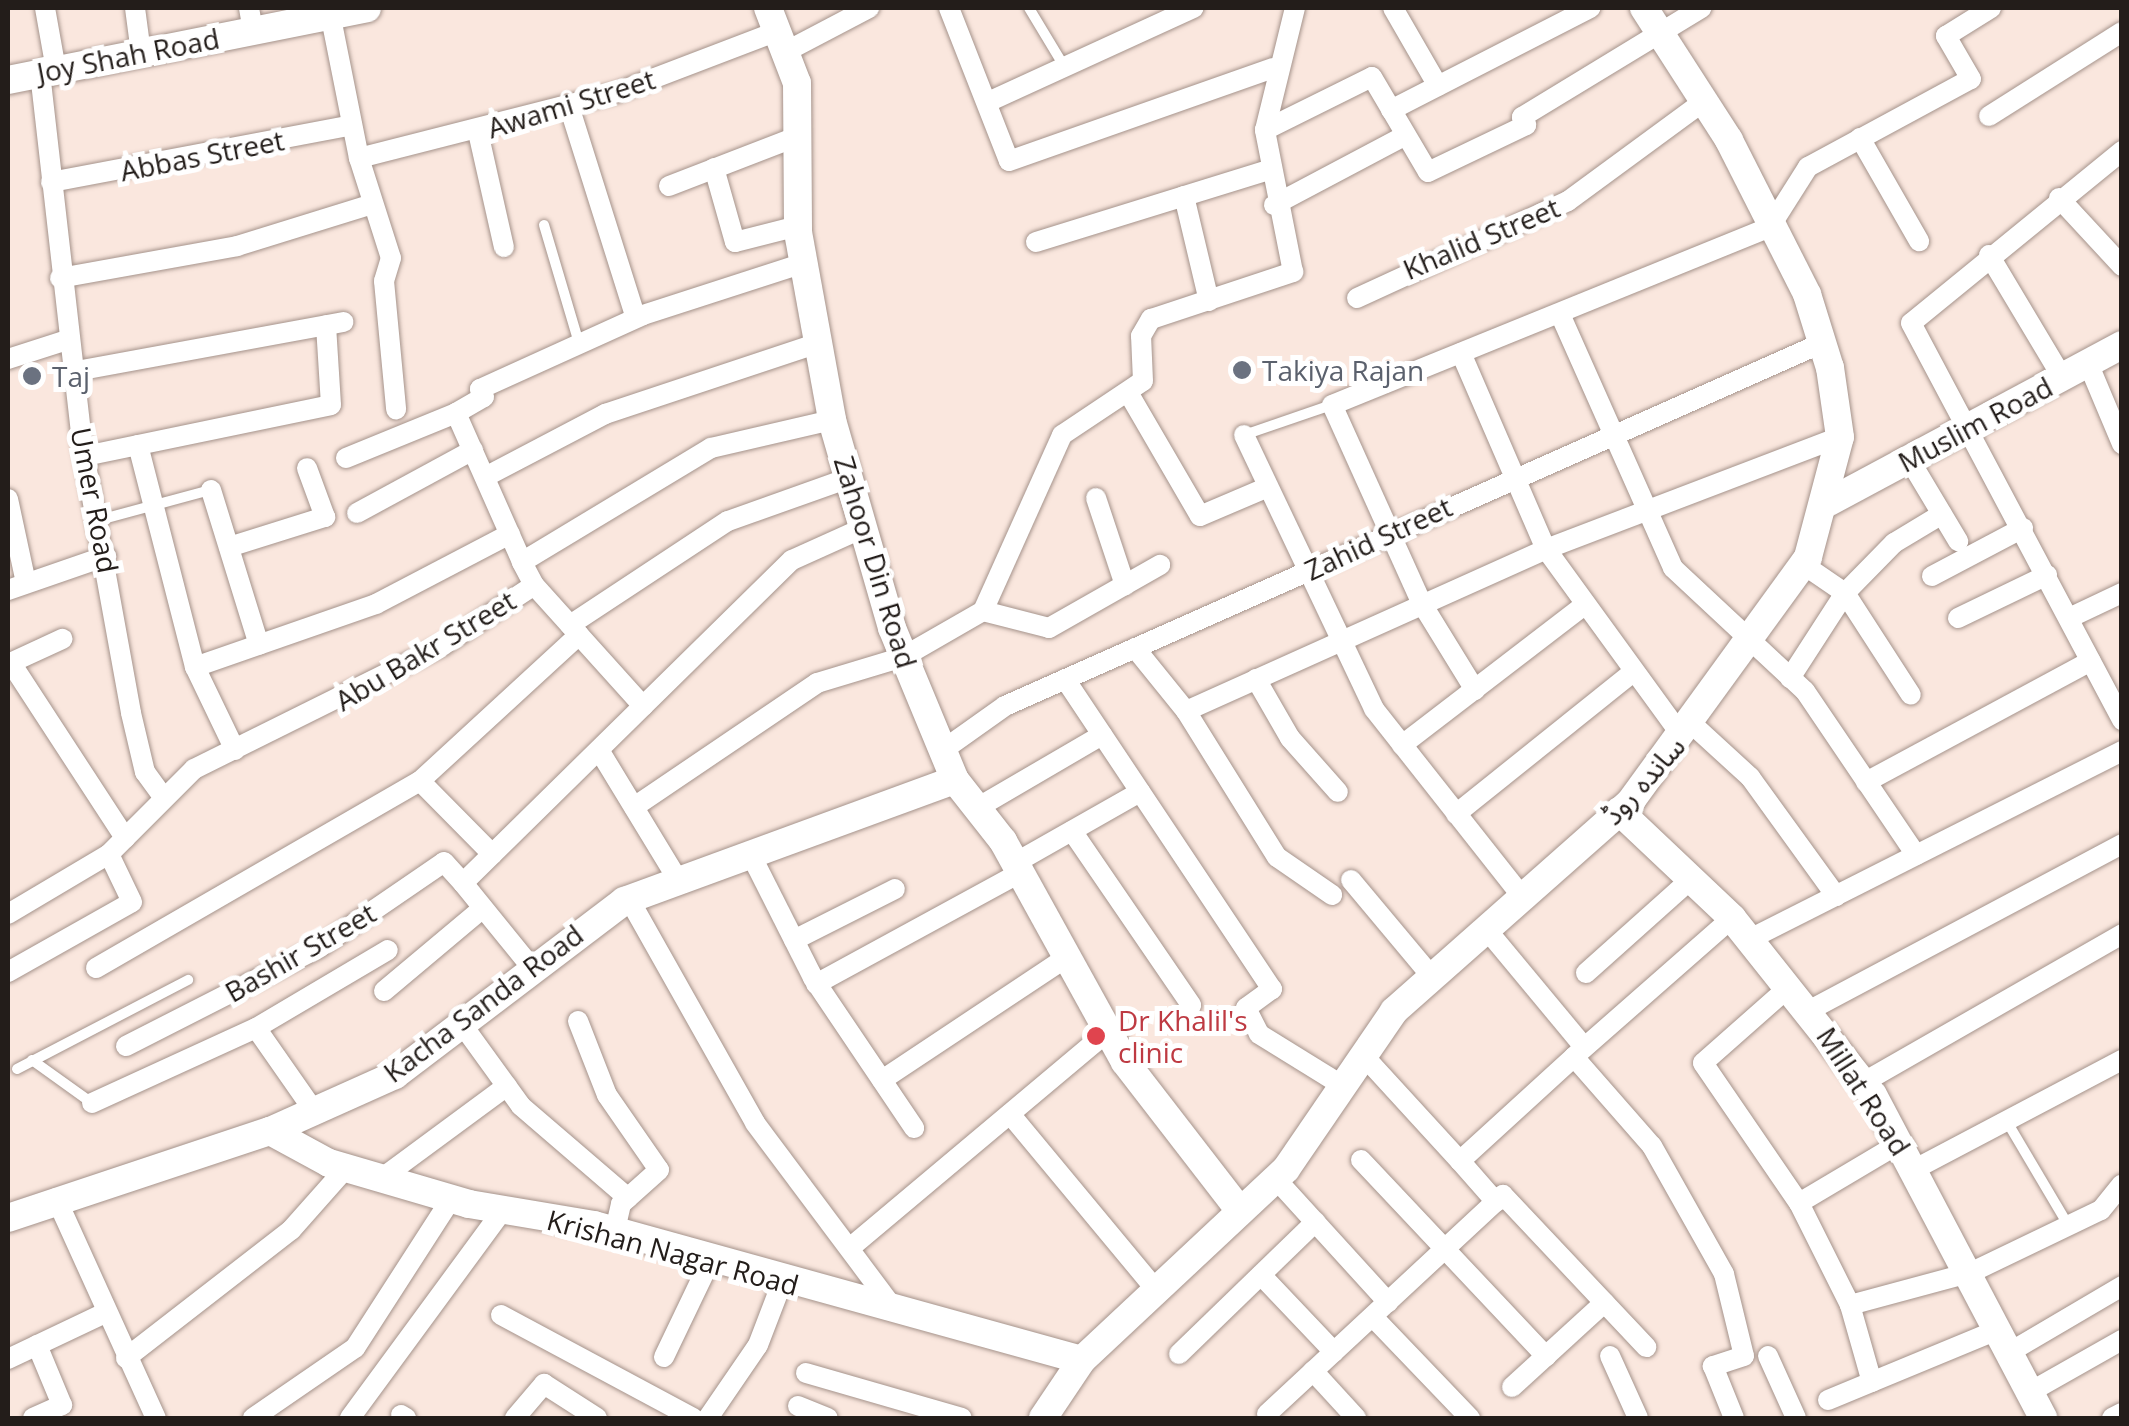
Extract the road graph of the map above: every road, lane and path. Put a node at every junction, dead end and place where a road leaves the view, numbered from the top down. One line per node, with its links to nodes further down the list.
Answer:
1 (45, 8): 22 (street, Umer Road)
2 (135, 8): 19 (street)
3 (367, 8): 13 (main road, Joy Shah Road)
4 (869, 8): 17 (street, Awami Street)
5 (949, 8): 26 (street)
6 (1029, 8): 20 (lane)
7 (1193, 8): 14 (street)
8 (1295, 8): 21 (street)
9 (1393, 8): 24 (street)
10 (1590, 8): 24 (street)
11 (1702, 8): 16 (street)
12 (1991, 8): 35 (street)
13 (330, 11): 15 (main road, Joy Shah Road); 30 (street)
14 (1158, 15): 20 (street)
15 (251, 19): 19 (main road, Joy Shah Road)
16 (1651, 19): 25 (main road, ساندہ روڈ); 33 (street)
17 (777, 30): 27 (street, Awami Street); 34 (main road, Zahoor Din Road)
18 (2122, 32): 29 (street)
19 (140, 53): 22 (main road, Joy Shah Road)
20 (1064, 67): 26 (street)
21 (1274, 68): 26 (street); 31 (street)
22 (48, 71): 23 (main road, Joy Shah Road); 40 (street, Umer Road)
23 (8, 80)
24 (1438, 86): 28 (street)
25 (1704, 101): 48 (main road, ساندہ روڈ); 56 (street, Khalid Street)
26 (988, 102)
27 (569, 106): 32 (street, Awami Street); 59 (street)
28 (1391, 110): 31 (street); 33 (street)
29 (1989, 116)
30 (352, 125): 37 (street); 40 (street, Abbas Street)
31 (1265, 130): 39 (street)
32 (478, 132): 37 (street, Awami Street); 51 (street)
33 (1406, 135): 45 (street)
34 (796, 137): 38 (street); 47 (main road, Zahoor Din Road)
35 (1860, 138): 48 (street); 49 (street)
36 (2122, 152): 43 (street)
37 (358, 158): 44 (street)
38 (714, 168): 41 (street); 47 (street)
39 (1268, 170): 42 (street); 45 (street)
40 (50, 182): 55 (street, Umer Road)
41 (670, 186)
42 (1184, 196): 50 (street); 57 (street)
43 (2059, 198): 52 (street); 54 (street)
44 (374, 204): 55 (street); 71 (street)
45 (1274, 204): 57 (street)
46 (544, 225): 63 (lane)
47 (798, 226): 53 (main road, Zahoor Din Road)
48 (1770, 227): 58 (street); 62 (main road, ساندہ روڈ)
49 (1918, 241)
50 (1036, 242)
51 (504, 246)
52 (1989, 255): 67 (street); 74 (street)
53 (804, 263): 59 (street); 61 (main road, Zahoor Din Road)
54 (2122, 266)
55 (60, 278): 60 (street, Umer Road)
56 (1357, 298)
57 (1209, 300): 69 (street)
58 (1560, 314): 65 (street); 76 (street)
59 (636, 318): 63 (street)
60 (67, 340): 66 (street); 68 (street, Umer Road)
61 (818, 343): 73 (main road, Zahoor Din Road); 86 (street)
62 (1822, 343): 76 (street, Zahid Street); 77 (main road, ساندہ روڈ)
63 (579, 344): 72 (street)
64 (2122, 345): 67 (main road, Muslim Road)
65 (1461, 352): 70 (street); 85 (street)
66 (8, 360)
67 (2075, 370): 74 (main road, Muslim Road); 78 (street)
68 (71, 372): 79 (street); 81 (street, Umer Road)
69 (1130, 394): 88 (street); 119 (street)
70 (1332, 405): 75 (lane); 100 (street)
71 (396, 408)
72 (456, 413): 80 (street); 82 (street)
73 (832, 420): 87 (main road, Zahoor Din Road); 106 (street, Abu Bakr Street)
74 (1971, 426): 83 (main road, Muslim Road); 99 (street)
75 (1244, 434): 88 (street)
76 (1612, 434): 85 (street, Zahid Street); 94 (street)
77 (1840, 436): 92 (main road, ساندہ روڈ); 94 (street)
78 (2122, 444)
79 (138, 445): 81 (street); 93 (street)
80 (473, 450): 86 (street); 95 (street)
81 (85, 456): 97 (street, Umer Road)
82 (346, 458)
83 (1909, 459): 92 (main road, Muslim Road); 96 (street)
84 (308, 468): 103 (street)
85 (1514, 476): 100 (street, Zahid Street); 104 (street)
86 (485, 478): 101 (street)
87 (849, 478): 98 (main road, Zahoor Din Road); 122 (street)
88 (1268, 487): 109 (street)
89 (211, 490): 93 (lane); 103 (street)
90 (1096, 498): 113 (street)
91 (8, 499): 114 (street)
92 (1829, 502): 107 (main road, ساندہ روڈ)
93 (154, 506): 97 (lane); 131 (street)
94 (1648, 509): 104 (street); 126 (street)
95 (356, 512)
96 (1942, 514): 102 (street); 116 (street)
97 (98, 520): 105 (street, Umer Road)
98 (863, 528): 128 (main road, Zahoor Din Road); 138 (street)
99 (2023, 528): 110 (street); 111 (street)
100 (1388, 531): 109 (street, Zahid Street); 117 (street)
101 (510, 534): 106 (street); 125 (street)
102 (1958, 542)
103 (228, 547): 125 (street)
104 (1546, 549): 117 (street); 118 (street)
105 (106, 556): 114 (street); 153 (street, Umer Road)
106 (522, 562): 112 (street, Abu Bakr Street)
107 (1804, 564): 116 (street); 126 (main road, ساندہ روڈ)
108 (1160, 565): 113 (street)
109 (1307, 572): 124 (street); 127 (street, Zahid Street)
110 (2047, 575): 120 (street); 121 (street)
111 (1932, 576)
112 (534, 585): 122 (street); 144 (street, Abu Bakr Street)
113 (1124, 585): 119 (street)
114 (17, 586)
115 (2122, 593): 121 (street)
116 (1845, 594): 133 (street); 137 (street)
117 (1422, 604): 124 (street); 136 (street)
118 (1583, 606): 132 (street); 136 (street)
119 (983, 611): 128 (street)
120 (1958, 618)
121 (2069, 618): 129 (street)
122 (574, 630): 138 (street); 149 (street)
123 (62, 639): 130 (street)
124 (1338, 641): 135 (street); 143 (street)
125 (259, 645): 131 (street)
126 (1750, 646): 133 (street); 141 (main road, ساندہ روڈ)
127 (1135, 648): 134 (street, Zahid Street); 139 (street)
128 (904, 656): 146 (main road, Zahoor Din Road); 154 (street)
129 (2091, 660): 140 (street); 150 (street)
130 (9, 664): 159 (street)
131 (195, 667): 144 (street)
132 (1632, 672): 141 (street); 157 (street)
133 (1790, 678): 150 (street)
134 (1064, 679): 142 (street); 146 (street, Zahid Street)
135 (1256, 679): 139 (street); 152 (street)
136 (1474, 690): 143 (street)
137 (1911, 695)
138 (642, 706): 145 (street)
139 (1186, 711): 171 (street)
140 (2122, 720)
141 (1687, 730): 156 (main road, ساندہ روڈ); 172 (street)
142 (1102, 736): 151 (street); 155 (street)
143 (1402, 745): 157 (street)
144 (236, 750): 153 (street, Abu Bakr Street)
145 (599, 750): 154 (street); 162 (street)
146 (943, 750): 148 (main road, Zahoor Din Road)
147 (2122, 751): 163 (street)
148 (955, 780): 155 (main road, Zahoor Din Road); 164 (main road, Kacha Sanda Road)
149 (420, 781): 162 (street); 183 (street)
150 (1866, 782): 163 (street)
151 (1140, 792): 158 (street); 206 (street)
152 (1338, 792)
153 (164, 798): 159 (street, Abu Bakr Street)
154 (634, 807): 166 (street)
155 (977, 808): 165 (main road, Zahoor Din Road)
156 (1620, 811): 168 (main road, Millat Road); 173 (main road, ساندہ روڈ)
157 (1456, 814): 173 (street)
158 (1072, 831): 165 (street); 192 (street)
159 (125, 838): 161 (street, Abu Bakr Street)
160 (2122, 844): 193 (street)
161 (108, 854): 176 (street, Abu Bakr Street); 185 (street)
162 (492, 854): 169 (street)
163 (1916, 856): 172 (street)
164 (754, 860): 166 (main road, Kacha Sanda Road); 180 (street)
165 (1018, 868): 182 (main road, Zahoor Din Road); 189 (street)
166 (678, 880): 174 (main road, Kacha Sanda Road)
167 (1351, 880): 187 (street)
168 (1691, 880): 177 (main road, Millat Road); 186 (street)
169 (463, 883): 175 (street); 198 (street, Bashir Street)
170 (896, 889): 180 (street)
171 (1332, 895)
172 (1836, 896): 177 (street)
173 (1523, 898): 178 (main road, ساندہ روڈ)
174 (629, 899): 184 (main road, Kacha Sanda Road); 233 (street)
175 (483, 908): 184 (street); 191 (street)
176 (8, 914)
177 (1741, 928): 190 (main road, Millat Road); 199 (street)
178 (1488, 930): 187 (main road, ساندہ روڈ); 199 (street)
179 (2122, 934): 205 (street)
180 (794, 940): 189 (street)
181 (388, 950): 196 (street)
182 (1067, 957): 197 (main road, Zahoor Din Road); 204 (street)
183 (96, 968)
184 (532, 968): 195 (main road, Kacha Sanda Road)
185 (8, 972)
186 (1586, 973)
187 (1432, 978): 200 (main road, ساندہ روڈ)
188 (188, 980): 201 (lane)
189 (816, 984): 204 (street)
190 (1790, 986): 193 (main road, Millat Road); 226 (street)
191 (384, 990)
192 (1191, 1005)
193 (1810, 1010): 205 (main road, Millat Road)
194 (578, 1021): 223 (street)
195 (461, 1024): 207 (street); 209 (main road, Kacha Sanda Road)
196 (256, 1028): 208 (street); 209 (street)
197 (1108, 1032): 210 (street); 228 (main road, Zahoor Din Road)
198 (126, 1046)
199 (1579, 1052): 216 (street); 283 (street)
200 (1362, 1054): 206 (main road, ساندہ روڈ); 216 (street)
201 (32, 1060): 203 (lane); 208 (lane)
202 (2122, 1060): 211 (street)
203 (17, 1069)
204 (882, 1080): 212 (street)
205 (1864, 1082): 214 (main road, Millat Road)
206 (1340, 1084): 220 (main road, ساندہ روڈ)
207 (507, 1086): 219 (street); 223 (street)
208 (92, 1103)
209 (314, 1111): 213 (main road, Kacha Sanda Road)
210 (1010, 1114): 233 (street); 240 (street)
211 (2006, 1120): 218 (street); 231 (lane)
212 (914, 1128)
213 (270, 1131): 217 (main road, Krishan Nagar Road); 222 (main road, Kacha Sanda Road)
214 (1900, 1143): 218 (main road, Millat Road); 226 (street)
215 (1361, 1160): 234 (street)
216 (1460, 1161): 225 (street)
217 (346, 1168): 219 (main road, Krishan Nagar Road); 257 (street)
218 (1915, 1168): 236 (main road, Millat Road)
219 (382, 1178): 224 (main road, Krishan Nagar Road)
220 (1276, 1178): 228 (main road, ساندہ روڈ); 230 (street)
221 (2122, 1184): 231 (street)
222 (56, 1198): 229 (main road, Kacha Sanda Road); 245 (street)
223 (628, 1198): 232 (street)
224 (450, 1199): 227 (main road, Krishan Nagar Road); 271 (street)
225 (1496, 1202): 234 (street); 241 (street)
226 (1800, 1203): 242 (street)
227 (503, 1210): 232 (main road, Krishan Nagar Road); 272 (street)
228 (1240, 1211): 240 (main road, ساندہ روڈ)
229 (8, 1218)
230 (1315, 1222): 237 (street); 243 (street)
231 (2068, 1225): 236 (street)
232 (615, 1231): 235 (main road, Krishan Nagar Road)
233 (851, 1247): 244 (street)
234 (1444, 1251): 243 (street); 253 (street)
235 (711, 1259): 238 (main road, Krishan Nagar Road); 256 (street)
236 (1972, 1272): 242 (street); 247 (main road, Millat Road)
237 (1261, 1275): 251 (street); 252 (street)
238 (783, 1280): 244 (main road, Krishan Nagar Road); 276 (street)
239 (2122, 1286): 247 (street)
240 (1156, 1290): 259 (main road, ساندہ روڈ)
241 (1604, 1303): 250 (street); 253 (street)
242 (1850, 1305): 262 (street)
243 (1380, 1310): 251 (street); 281 (street)
244 (896, 1312): 259 (main road, Krishan Nagar Road)
245 (105, 1314): 249 (street); 257 (street)
246 (501, 1314): 275 (street)
247 (2005, 1340): 262 (street); 264 (main road, Millat Road)
248 (2122, 1340): 264 (street)
249 (37, 1345): 258 (street); 269 (street)
250 (1646, 1347)
251 (1334, 1352): 260 (street)
252 (1180, 1354)
253 (1546, 1356): 263 (street)
254 (1610, 1356): 282 (street)
255 (1768, 1356): 284 (street)
256 (664, 1357)
257 (126, 1358): 270 (street)
258 (8, 1359)
259 (1082, 1360): 279 (main road, ساندہ روڈ)
260 (1313, 1371): 268 (street); 280 (street)
261 (806, 1372): 278 (street)
262 (1872, 1382): 265 (street)
263 (1512, 1387)
264 (2030, 1392): 285 (main road, Millat Road)
265 (1828, 1400)
266 (798, 1406): 277 (street)
267 (2122, 1413): 286 (street)
268 (1267, 1414)
269 (33, 1418)
270 (156, 1418)
271 (253, 1418)
272 (350, 1418)
273 (515, 1418): 274 (street)
274 (597, 1418)
275 (693, 1418)
276 (708, 1418)
277 (828, 1418)
278 (962, 1418)
279 (1044, 1418)
280 (1356, 1418)
281 (1470, 1418)
282 (1638, 1418)
283 (1734, 1418)
284 (1796, 1418)
285 (2043, 1418)
286 (2112, 1418)

